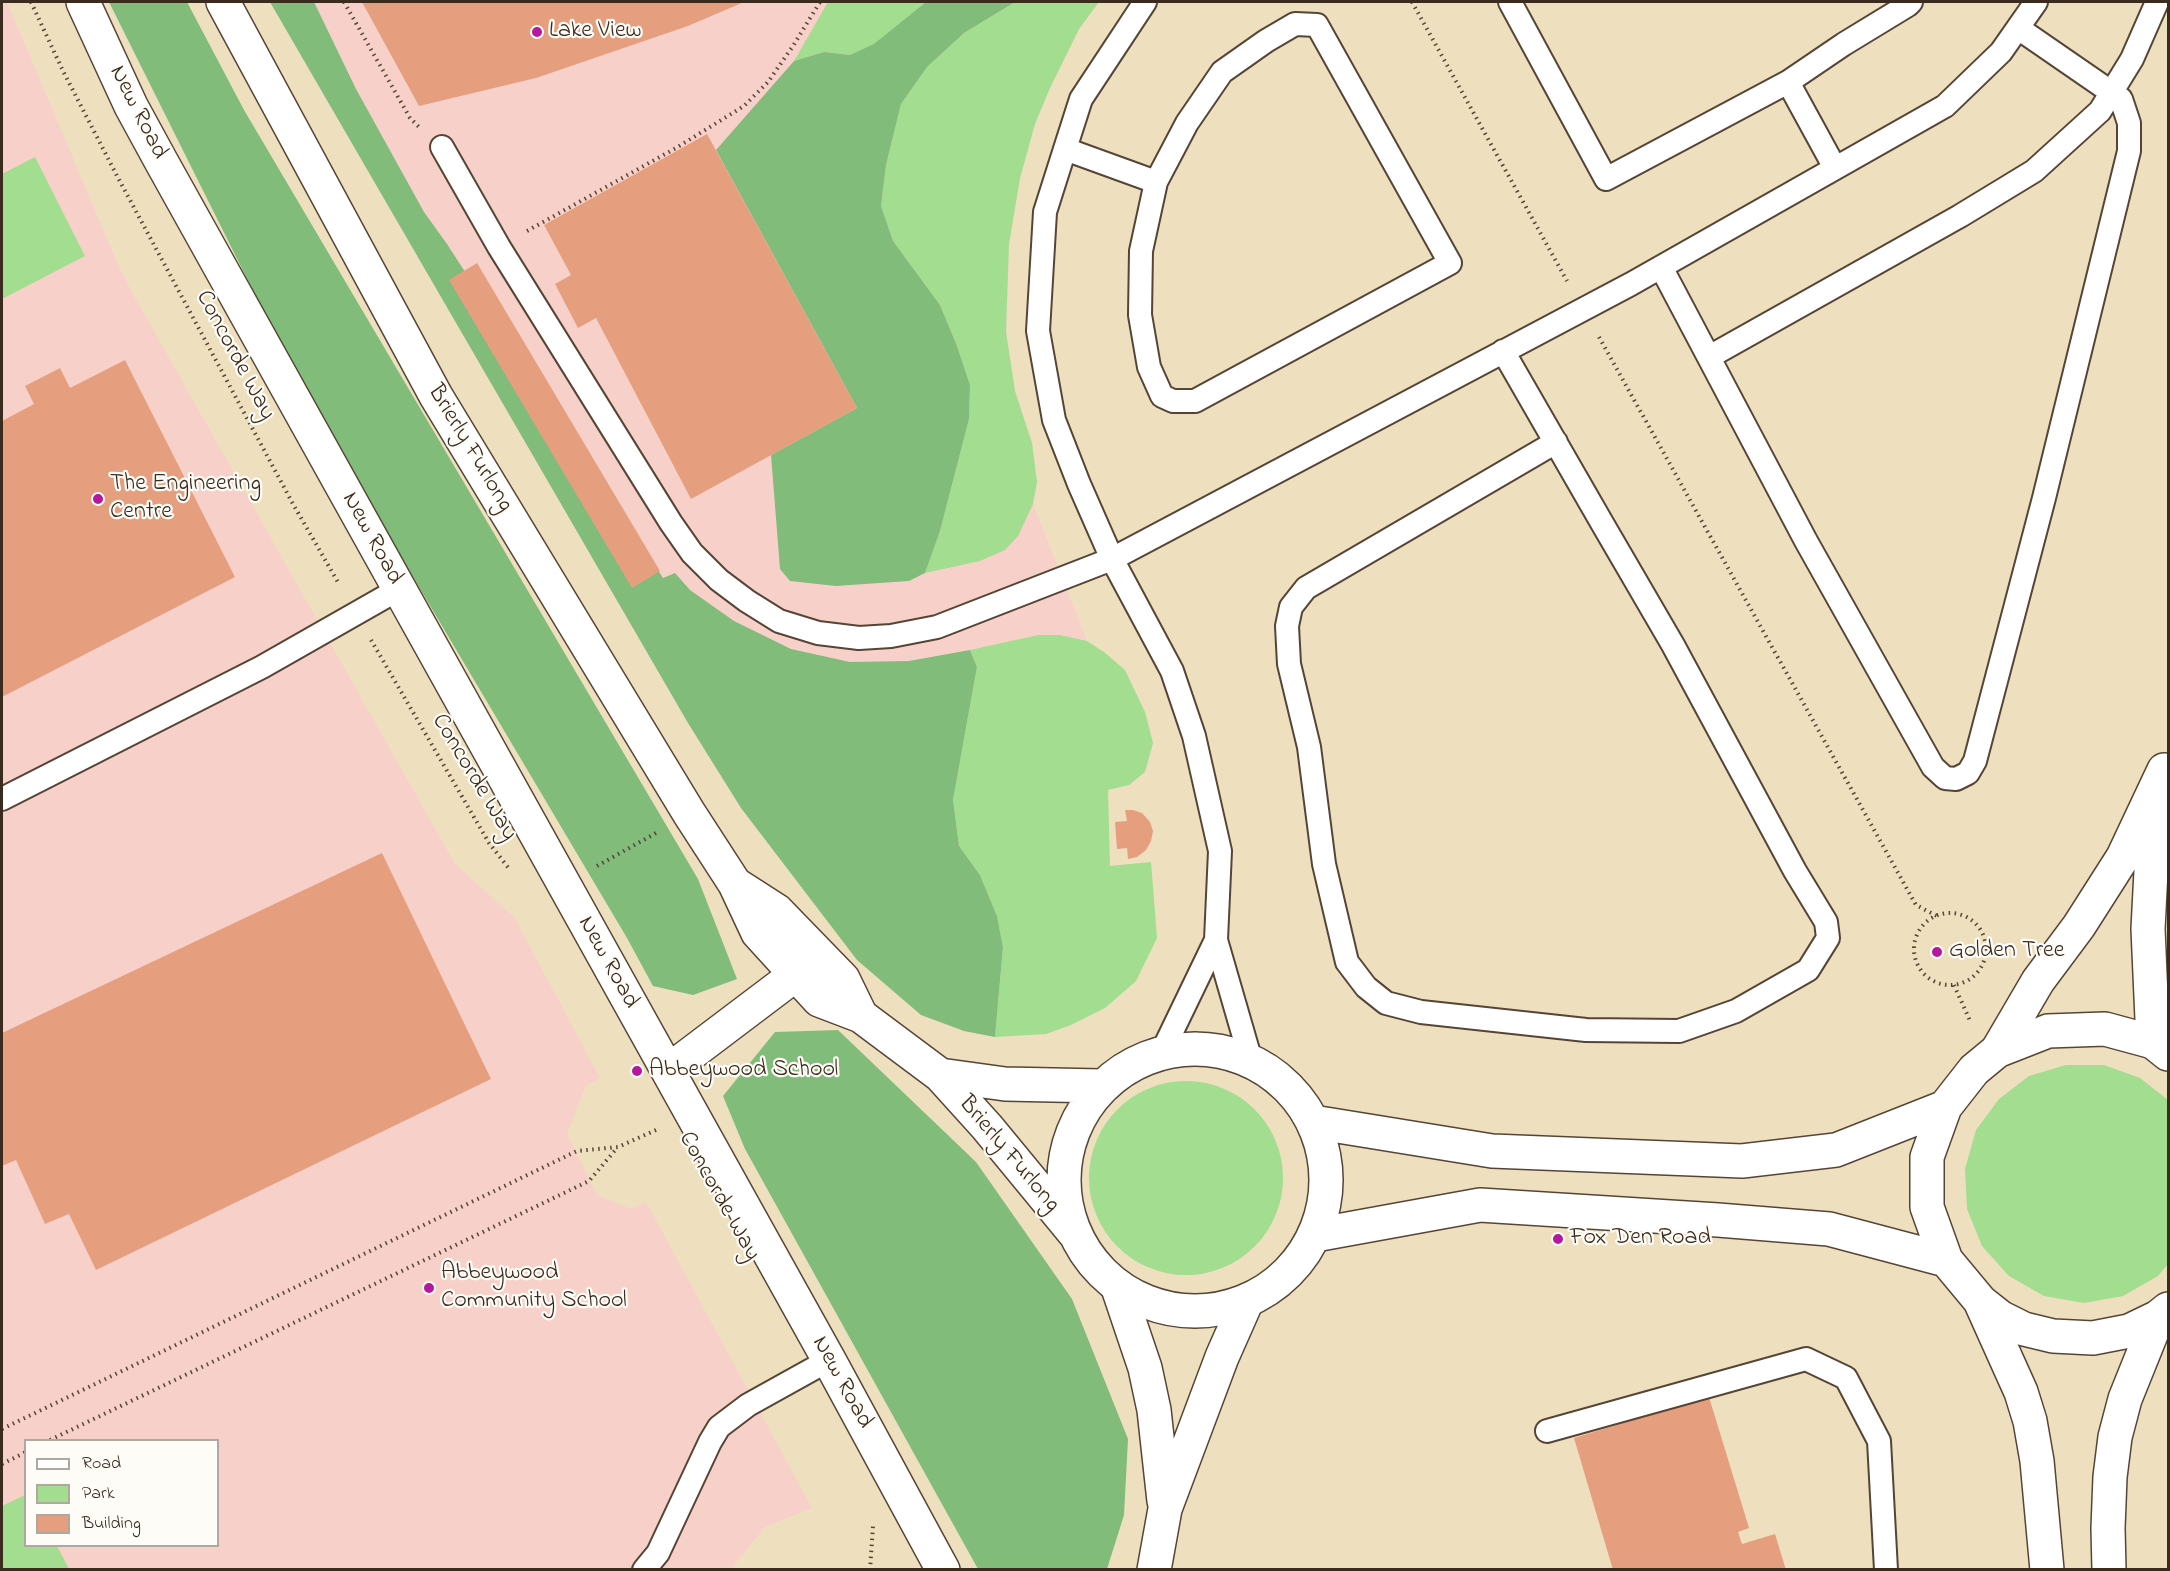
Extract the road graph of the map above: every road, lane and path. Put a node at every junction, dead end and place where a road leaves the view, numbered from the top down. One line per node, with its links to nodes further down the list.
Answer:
1 (31, 2): 27 (path, Concorde Way)
2 (83, 2): 26 (street, New Road)
3 (223, 2): 31 (street, Brierly Furlong)
4 (344, 2): 15 (path)
5 (820, 2): 19 (path)
6 (1145, 2): 16 (lane)
7 (1412, 2): 21 (path)
8 (1510, 2): 13 (lane)
9 (1911, 2): 13 (lane)
10 (2036, 2): 12 (lane)
11 (2157, 2): 14 (lane)
12 (2018, 28): 14 (lane); 17 (lane)
13 (1788, 82): 17 (lane)
14 (2111, 92): 23 (lane); 23 (lane)
15 (442, 147): 19 (lane)
16 (1065, 149): 18 (lane); 25 (lane)
17 (1835, 168): 20 (lane)
18 (1156, 182): 18 (lane)
19 (499, 247): 25 (lane)
20 (1661, 267): 21 (lane); 23 (lane)
21 (1583, 309): 22 (lane); 32 (path)
22 (1503, 351): 24 (lane); 25 (lane)
23 (1708, 357)
24 (1556, 442): 24 (lane)
25 (1112, 559): 33 (lane)
26 (399, 589): 27 (lane); 40 (street, New Road)
27 (356, 614): 29 (lane); 30 (path, Concorde Way)
28 (2166, 760): 36 (street); 37 (street)
29 (2, 799)
30 (515, 877)
31 (735, 884): 34 (street, Brierly Furlong); 35 (street, Brierly Furlong)
32 (1937, 916): 32 (path)
33 (1216, 940): 38 (lane); 39 (lane)
34 (795, 975): 35 (street, Brierly Furlong); 40 (street)
35 (861, 1016): 41 (street, Brierly Furlong)
36 (2161, 1048): 37 (street)
37 (1997, 1051): 43 (street)
38 (1162, 1052): 39 (street); 42 (street)
39 (1251, 1061): 44 (street)
40 (668, 1071): 54 (street, New Road)
41 (940, 1075): 42 (street, Brierly Furlong); 47 (street, Brierly Furlong)
42 (1101, 1086): 47 (street)
43 (1945, 1107): 44 (street); 49 (street)
44 (1313, 1122): 48 (street)
45 (663, 1138): 46 (path, Concorde Way)
46 (618, 1147): 55 (path); 57 (path)
47 (1076, 1235): 50 (street)
48 (1315, 1235): 49 (street); 52 (street)
49 (1946, 1260): 51 (street)
50 (1118, 1288): 52 (street); 60 (street)
51 (1981, 1302): 53 (street); 67 (street)
52 (1245, 1305): 60 (street)
53 (2163, 1313): 68 (street)
54 (830, 1360): 62 (lane); 64 (street, New Road)
55 (2, 1429)
56 (1547, 1431): 66 (lane)
57 (52, 1439)
58 (24, 1453): 59 (path)
59 (2, 1464)
60 (1165, 1509): 65 (street)
61 (872, 1518): 63 (path)
62 (644, 1569)
63 (870, 1569)
64 (943, 1569)
65 (1154, 1569)
66 (1886, 1569)
67 (2047, 1569)
68 (2109, 1569)

